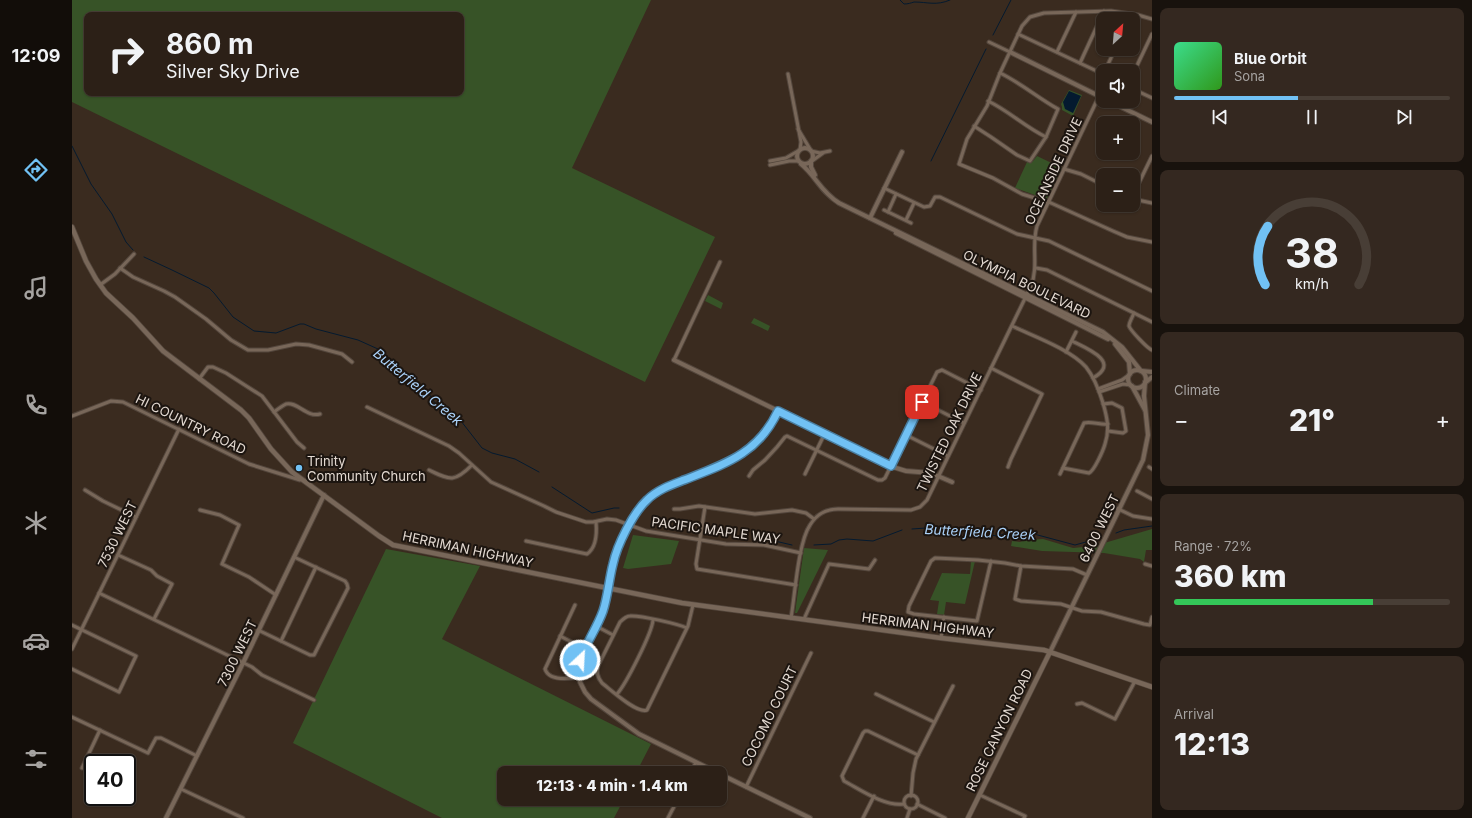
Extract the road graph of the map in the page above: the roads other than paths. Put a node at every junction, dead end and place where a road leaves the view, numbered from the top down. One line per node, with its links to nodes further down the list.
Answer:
1 (1104, 11): 2 (street); 3 (street); 11 (street)
2 (1076, 12): 6 (street); 10 (street)
3 (1113, 12)
4 (1140, 16): 5 (street)
5 (1152, 19)
6 (1018, 34): 9 (street); 10 (street)
7 (1152, 34): 12 (street)
8 (989, 42): 9 (street)
9 (1010, 52): 14 (street); 17 (street)
10 (1057, 52): 11 (street)
11 (1080, 63): 13 (street)
12 (1138, 64)
13 (1096, 71)
14 (1000, 72): 19 (street); 25 (street)
15 (788, 74): 24 (street)
16 (1140, 91): 18 (street)
17 (1096, 95)
18 (1152, 97)
19 (988, 101): 23 (street); 25 (street)
20 (1096, 107): 34 (street, OCEANSIDE DRIVE)
21 (1124, 108): 22 (street)
22 (1152, 122)
23 (974, 126): 25 (street); 40 (street)
24 (798, 129): 26 (street); 27 (street)
25 (1046, 136)
26 (799, 150): 27 (street); 33 (street); 33 (street)
27 (811, 150): 29 (street); 32 (street)
28 (830, 151): 29 (street)
29 (823, 152): 32 (street)
30 (902, 152): 37 (street)
31 (1152, 156): 35 (street)
32 (811, 161): 33 (street); 43 (street, OLYMPIA BOULEVARD)
33 (800, 162): 43 (street, OLYMPIA BOULEVARD)
34 (1064, 169): 36 (street); 40 (street, OCEANSIDE DRIVE)
35 (1140, 181)
36 (1096, 182)
37 (884, 188): 38 (street); 46 (street)
38 (896, 194): 41 (street); 45 (street)
39 (1140, 200): 42 (street)
40 (1049, 202): 50 (street, OCEANSIDE DRIVE); 51 (street)
41 (914, 203): 47 (street); 50 (street)
42 (1152, 203)
43 (851, 209): 46 (street, OLYMPIA BOULEVARD)
44 (884, 210): 45 (street)
45 (888, 212): 47 (street)
46 (870, 218): 58 (street, OLYMPIA BOULEVARD)
47 (906, 220): 48 (street)
48 (911, 223)
49 (72, 227): 56 (main road, HERRIMAN HIGHWAY)
50 (1035, 238): 55 (street, OCEANSIDE DRIVE); 57 (street)
51 (1152, 242)
52 (134, 254): 54 (street)
53 (720, 262): 67 (street)
54 (120, 268): 56 (street); 68 (street)
55 (1036, 268): 58 (street, OCEANSIDE DRIVE); 60 (street)
56 (100, 285): 74 (main road, HERRIMAN HIGHWAY)
57 (1152, 291)
58 (1026, 296): 59 (street, OCEANSIDE DRIVE); 70 (street, OLYMPIA BOULEVARD); 72 (street, OLYMPIA BOULEVARD)
59 (1023, 302): 62 (street, TWISTED OAK DRIVE)
60 (1134, 313): 61 (street); 65 (street)
61 (1152, 322)
62 (1012, 326): 66 (street); 69 (street, TWISTED OAK DRIVE)
63 (1076, 332): 64 (street)
64 (1072, 341): 66 (street); 75 (street)
65 (1152, 350)
66 (1066, 352): 75 (street)
67 (674, 360): 84 (street)
68 (352, 362)
69 (991, 368): 78 (street, TWISTED OAK DRIVE); 99 (street)
70 (1141, 371): 71 (street); 72 (street); 76 (street)
71 (1152, 372)
72 (1130, 375): 77 (street); 79 (street)
73 (1152, 377): 76 (street)
74 (199, 378): 85 (street); 106 (main road, HERRIMAN HIGHWAY)
75 (1093, 378): 79 (street)
76 (1145, 382): 77 (street); 83 (street, 6400 WEST)
77 (1131, 385): 79 (street); 83 (street, 6400 WEST)
78 (981, 390): 80 (street); 88 (street, TWISTED OAK DRIVE)
79 (1099, 391): 81 (street)
80 (922, 402): 88 (street); 93 (street)
81 (1103, 404): 89 (street); 91 (street)
82 (367, 407): 97 (street, PACIFIC MAPLE WAY)
83 (1145, 410): 116 (street, 6400 WEST)
84 (778, 411): 92 (street); 121 (street)
85 (274, 412): 86 (street); 94 (street)
86 (320, 414)
87 (72, 416): 90 (street, HI COUNTRY ROAD)
88 (964, 423): 96 (street, TWISTED OAK DRIVE)
89 (1108, 424): 91 (street); 100 (street)
90 (179, 429): 106 (street, HI COUNTRY ROAD); 117 (street, 7530 WEST)
91 (1108, 431): 100 (street)
92 (825, 433): 95 (street); 98 (street)
93 (906, 436): 96 (street); 98 (street)
94 (304, 448)
95 (817, 450): 98 (street); 102 (street); 104 (street)
96 (948, 456): 105 (street, TWISTED OAK DRIVE)
97 (472, 465): 101 (street); 120 (street, PACIFIC MAPLE WAY)
98 (891, 466): 105 (street)
99 (1008, 467)
100 (1063, 468): 103 (street)
101 (429, 470)
102 (805, 474)
103 (1060, 474)
104 (749, 476)
105 (939, 476): 107 (street); 118 (street, TWISTED OAK DRIVE)
106 (302, 480): 110 (main road, HERRIMAN HIGHWAY)
107 (952, 482)
108 (85, 490): 117 (street)
109 (1136, 491): 111 (street)
110 (324, 495): 126 (street, 7300 WEST); 135 (main road, HERRIMAN HIGHWAY)
111 (1152, 499)
112 (1112, 506): 116 (street)
113 (704, 507): 114 (street); 118 (street); 122 (street)
114 (674, 509)
115 (200, 510): 137 (street)
116 (1119, 510): 119 (street); 133 (street, 6400 WEST)
117 (136, 517): 125 (street, 7530 WEST)
118 (814, 519): 124 (street)
119 (1152, 519)
120 (596, 522): 121 (street, PACIFIC MAPLE WAY); 123 (street)
121 (629, 525): 122 (street, PACIFIC MAPLE WAY); 135 (street)
122 (700, 540): 124 (street, PACIFIC MAPLE WAY); 134 (street)
123 (526, 541)
124 (801, 553): 134 (street)
125 (118, 555): 136 (street, 7530 WEST); 144 (street)
126 (294, 557): 132 (street); 137 (street, 7300 WEST)
127 (875, 560): 145 (street)
128 (991, 561): 130 (street); 141 (street); 141 (street)
129 (1145, 564): 131 (street)
130 (1021, 566): 133 (street); 140 (street)
131 (1152, 566)
132 (316, 567): 155 (street); 155 (street)
133 (1087, 575): 140 (street, 6400 WEST)
134 (796, 585): 143 (street)
135 (608, 588): 139 (main road, HERRIMAN HIGHWAY); 148 (street)
136 (99, 593): 144 (street); 150 (street, 7530 WEST)
137 (276, 595): 151 (street, 7300 WEST)
138 (575, 605): 153 (street)
139 (693, 605): 143 (main road, HERRIMAN HIGHWAY); 149 (street)
140 (1072, 607): 142 (street); 158 (street, 6400 WEST)
141 (944, 617): 154 (street)
142 (1152, 617)
143 (791, 618): 145 (main road, HERRIMAN HIGHWAY)
144 (154, 619): 160 (street)
145 (804, 619): 154 (main road, HERRIMAN HIGHWAY)
146 (653, 620): 149 (street); 152 (street); 166 (street)
147 (72, 625): 150 (street)
148 (596, 626): 152 (street); 157 (street)
149 (687, 628): 166 (street)
150 (81, 629): 156 (street, 7530 WEST); 161 (street)
151 (258, 630): 155 (street); 160 (street, 7300 WEST)
152 (613, 635): 166 (street)
153 (560, 636): 157 (street); 162 (street)
154 (941, 638): 158 (main road, HERRIMAN HIGHWAY)
155 (281, 641)
156 (72, 649)
157 (585, 649): 162 (street)
158 (1050, 652): 163 (main road, HERRIMAN HIGHWAY); 182 (main road, ROSE CANYON ROAD)
159 (811, 653): 180 (street, COCOMO COURT)
160 (243, 663): 168 (street); 174 (street, 7300 WEST)
161 (72, 669)
162 (579, 677): 175 (street)
163 (1135, 681): 165 (main road, HERRIMAN HIGHWAY); 169 (street)
164 (953, 686): 171 (street)
165 (1152, 687)
166 (617, 694)
167 (876, 694): 171 (street)
168 (314, 700)
169 (1077, 704)
170 (72, 717): 172 (street)
171 (934, 722): 173 (street)
172 (100, 730): 174 (street); 178 (street)
173 (918, 755): 183 (street); 184 (street)
174 (197, 756): 181 (street, 7300 WEST)
175 (696, 762): 176 (street); 177 (street)
176 (694, 766)
177 (704, 766)
178 (82, 768)
179 (727, 778): 180 (street)
180 (746, 787): 192 (street)
181 (181, 789): 189 (street, 7300 WEST); 190 (street)
182 (980, 795): 196 (main road, ROSE CANYON ROAD); 197 (street)
183 (874, 796): 185 (street); 193 (street)
184 (911, 796): 185 (street); 186 (street)
185 (904, 804): 188 (street)
186 (917, 804): 188 (street); 195 (street)
187 (674, 806): 191 (street)
188 (910, 809): 194 (street)
189 (166, 818)
190 (242, 818)
191 (668, 818)
192 (810, 818)
193 (863, 818)
194 (907, 818)
195 (945, 818)
196 (968, 818)
197 (1024, 818)

